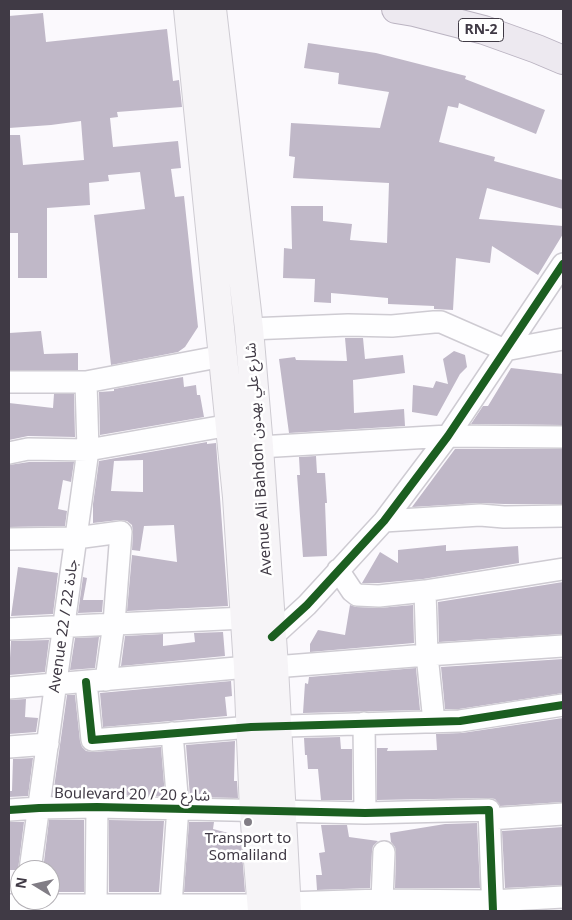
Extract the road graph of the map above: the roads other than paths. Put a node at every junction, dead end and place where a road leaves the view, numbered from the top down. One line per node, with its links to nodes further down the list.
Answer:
1 (188, 9): 11 (main road, Avenue Ali Bahdon شارع علي بهدون)
2 (212, 9): 8 (main road, Avenue Ali Bahdon شارع علي بهدون)
3 (396, 9): 6 (main road, RN-2)
4 (465, 9): 5 (main road, RN-2)
5 (563, 43)
6 (563, 60)
7 (563, 264): 10 (street)
8 (250, 329): 10 (street); 17 (main road, Avenue Ali Bahdon شارع علي بهدون)
9 (563, 338): 10 (street)
10 (505, 350): 15 (street)
11 (223, 356): 13 (street); 14 (main road, Avenue Ali Bahdon شارع علي بهدون)
12 (9, 382): 13 (street)
13 (86, 382): 18 (street, Avenue 22 / جادة 22)
14 (230, 424): 18 (street); 27 (main road, Avenue Ali Bahdon شارع علي بهدون)
15 (448, 436): 16 (street); 17 (street); 21 (street)
16 (563, 437)
17 (259, 447): 31 (main road, Avenue Ali Bahdon شارع علي بهدون)
18 (88, 450): 19 (street); 22 (street, Avenue 22 / جادة 22)
19 (9, 453)
20 (563, 516): 21 (street)
21 (384, 521): 25 (street)
22 (76, 538): 23 (street); 28 (street); 29 (street, Avenue 22 / جادة 22)
23 (9, 539)
24 (563, 569): 26 (street)
25 (338, 570): 26 (street); 31 (street)
26 (425, 591): 33 (street)
27 (245, 618): 28 (street); 34 (main road, Avenue Ali Bahdon شارع علي بهدون)
28 (114, 623): 29 (street); 36 (street)
29 (64, 626): 30 (street); 37 (street, Avenue 22 / جادة 22)
30 (9, 629)
31 (272, 637): 35 (main road, Avenue Ali Bahdon شارع علي بهدون)
32 (563, 646): 33 (street)
33 (427, 654): 35 (street); 40 (street)
34 (248, 667): 36 (street); 42 (main road, Avenue Ali Bahdon شارع علي بهدون)
35 (274, 667): 42 (main road, Avenue Ali Bahdon شارع علي بهدون)
36 (96, 681): 37 (street); 43 (street)
37 (56, 684): 38 (street); 44 (street, Avenue 22 / جادة 22)
38 (9, 688)
39 (563, 706): 40 (street)
40 (434, 722): 41 (street)
41 (364, 723): 42 (street); 52 (street)
42 (264, 726): 43 (street); 50 (main road, Avenue Ali Bahdon شارع علي بهدون); 51 (main road, Avenue Ali Bahdon شارع علي بهدون)
43 (172, 733): 47 (street)
44 (48, 744): 45 (street); 48 (street, Avenue 22 / جادة 22)
45 (9, 747)
46 (97, 807): 47 (street, Boulevard 20 / شارع 20); 48 (street, Boulevard 20 / شارع 20); 60 (street)
47 (178, 807): 50 (street, Boulevard 20 / شارع 20); 61 (street)
48 (39, 808): 49 (street, Boulevard 20 / شارع 20); 56 (street, Avenue 22 / جادة 22)
49 (9, 810)
50 (254, 811): 51 (street, Boulevard 20 / شارع 20); 63 (main road, Avenue Ali Bahdon شارع علي بهدون)
51 (282, 811): 52 (street, Boulevard 20 / شارع 20); 63 (main road, Avenue Ali Bahdon شارع علي بهدون)
52 (365, 813): 54 (street, Boulevard 20 / شارع 20)
53 (563, 814): 54 (street)
54 (489, 819): 62 (street)
55 (384, 852): 58 (street)
56 (31, 860)
57 (563, 897): 62 (street)
58 (382, 900): 62 (street); 63 (street)
59 (60, 904): 60 (street)
60 (96, 904): 61 (street)
61 (171, 905): 63 (street)
62 (492, 906)
63 (274, 907)

